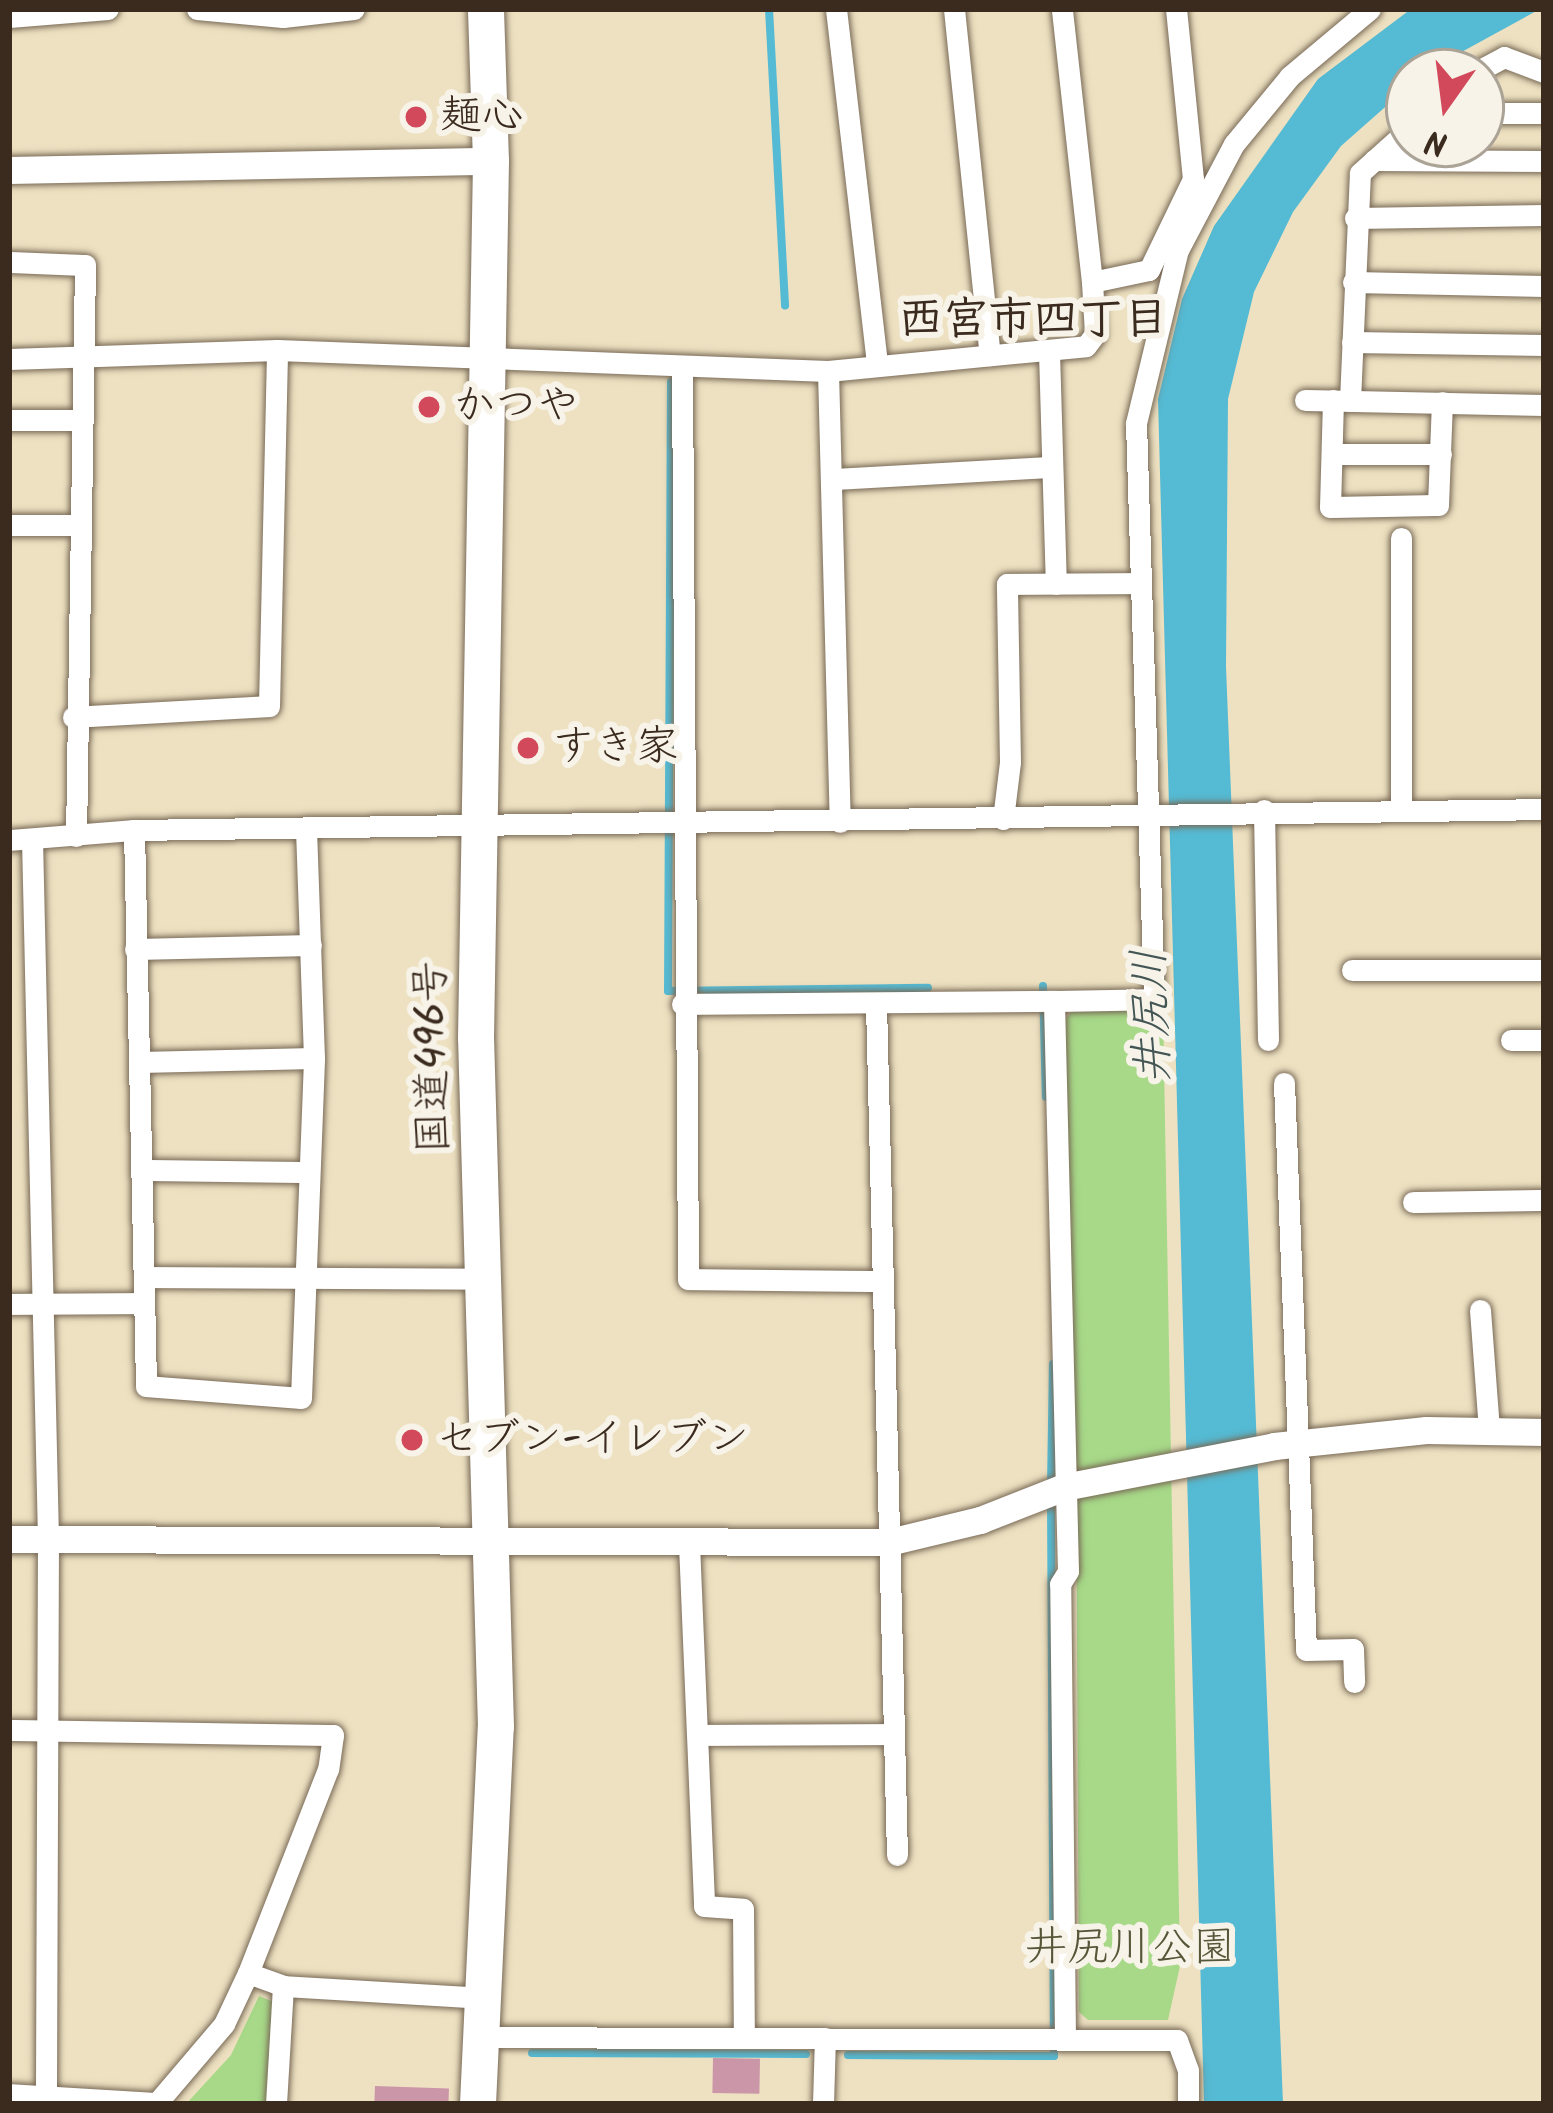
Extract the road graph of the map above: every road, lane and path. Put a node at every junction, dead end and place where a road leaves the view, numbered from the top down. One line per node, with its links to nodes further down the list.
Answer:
1 (108, 9): 10 (street)
2 (197, 9): 3 (street)
3 (353, 9)
4 (486, 9): 18 (highway, 国道496号)
5 (836, 9): 34 (street)
6 (954, 9): 30 (street)
7 (1063, 9): 23 (street)
8 (1176, 9): 23 (street)
9 (1370, 9): 50 (street)
10 (9, 17)
11 (1505, 57): 12 (street)
12 (1544, 72)
13 (1505, 113): 14 (street)
14 (1544, 113)
15 (1385, 150): 16 (street)
16 (1374, 160): 17 (street); 21 (street)
17 (1544, 160)
18 (491, 161): 19 (street); 33 (highway, 国道496号)
19 (9, 170)
20 (1544, 215): 21 (street)
21 (1355, 218): 24 (street)
22 (9, 262): 32 (street)
23 (1091, 282): 29 (street)
24 (1353, 282): 25 (street); 26 (street)
25 (1544, 286)
26 (1352, 342): 27 (street); 38 (street)
27 (1544, 345)
28 (277, 350): 32 (street); 33 (street); 52 (street)
29 (1049, 352): 30 (street); 45 (street)
30 (990, 355): 34 (street)
31 (9, 359): 32 (street)
32 (83, 360): 42 (street)
33 (487, 362): 35 (street); 60 (highway, 国道496号)
34 (877, 364): 36 (street)
35 (682, 370): 36 (street); 58 (street)
36 (828, 370): 46 (street)
37 (1304, 400): 38 (street)
38 (1342, 400): 39 (street); 43 (street)
39 (1442, 402): 40 (street); 44 (street)
40 (1544, 405)
41 (9, 420): 42 (street)
42 (80, 420): 48 (street)
43 (1333, 454): 44 (street); 44 (street)
44 (1442, 454)
45 (1052, 467): 46 (street); 51 (street)
46 (836, 479): 59 (street)
47 (9, 525): 48 (street)
48 (76, 525): 52 (street)
49 (1400, 538): 53 (street)
50 (1142, 583): 51 (street); 56 (street)
51 (1056, 584): 57 (street)
52 (73, 717): 63 (street)
53 (1401, 809): 54 (street); 55 (street)
54 (1544, 809)
55 (1258, 810): 56 (street); 72 (street)
56 (1150, 811): 57 (street); 69 (street)
57 (1003, 819): 59 (street)
58 (681, 821): 59 (street); 60 (street); 71 (street)
59 (840, 822)
60 (479, 824): 61 (street); 83 (highway, 国道496号)
61 (306, 829): 62 (street); 65 (street)
62 (134, 830): 63 (street); 66 (street)
63 (76, 836): 64 (street)
64 (21, 840): 88 (street)
65 (311, 946): 66 (street); 75 (street)
66 (135, 949): 76 (street)
67 (1352, 970): 68 (street)
68 (1544, 970)
69 (1054, 1001): 70 (street); 93 (street)
70 (876, 1003): 71 (street); 85 (street)
71 (682, 1004): 85 (street)
72 (1268, 1040)
73 (1511, 1040): 74 (street)
74 (1544, 1040)
75 (314, 1058): 76 (street); 79 (street)
76 (139, 1062): 78 (street)
77 (1284, 1083): 92 (street)
78 (141, 1170): 79 (street); 82 (street)
79 (308, 1172): 84 (street)
80 (1544, 1200): 81 (street)
81 (1413, 1202)
82 (146, 1277): 84 (street); 86 (street)
83 (482, 1279): 84 (street); 97 (highway, 国道496号)
84 (308, 1281): 86 (street)
85 (883, 1281): 96 (street)
86 (143, 1303): 88 (street)
87 (9, 1304): 88 (street)
88 (42, 1304): 95 (street)
89 (1480, 1310): 90 (street)
90 (1489, 1431): 91 (street); 92 (street)
91 (1544, 1432)
92 (1287, 1445): 93 (street); 99 (street)
93 (1064, 1486): 96 (street); 111 (street)
94 (9, 1539): 95 (street)
95 (48, 1539): 97 (street); 101 (street)
96 (889, 1542): 98 (street); 102 (street)
97 (496, 1543): 98 (street); 107 (highway, 国道496号)
98 (689, 1544): 103 (street)
99 (1354, 1682)
100 (9, 1730): 101 (street)
101 (46, 1730): 105 (street); 113 (street)
102 (894, 1734): 103 (street); 104 (street)
103 (699, 1735): 109 (street)
104 (897, 1855)
105 (248, 1973): 106 (street); 114 (street)
106 (283, 1986): 107 (street); 115 (street)
107 (483, 1998): 108 (highway, 国道496号)
108 (481, 2037): 109 (street); 116 (highway, 国道496号)
109 (744, 2038): 110 (street)
110 (825, 2038): 111 (street); 117 (street)
111 (1065, 2039): 118 (street)
112 (9, 2094): 113 (street)
113 (46, 2096): 114 (street)
114 (156, 2103)
115 (277, 2104)
116 (478, 2104)
117 (823, 2104)
118 (1188, 2104)

